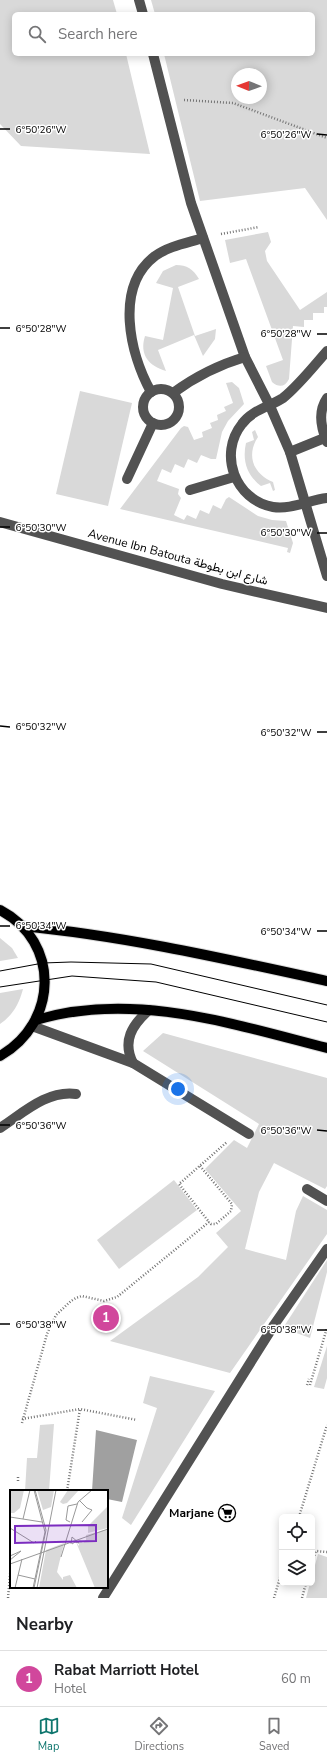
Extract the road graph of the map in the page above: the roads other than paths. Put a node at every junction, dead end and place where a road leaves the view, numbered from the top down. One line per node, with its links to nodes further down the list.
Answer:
1 (139, 0): 2 (street)
2 (142, 12)
3 (153, 56): 4 (street)
4 (203, 238): 6 (street); 7 (street)
5 (327, 352): 10 (street)
6 (245, 357): 8 (street); 10 (street)
7 (152, 392): 8 (street); 11 (street)
8 (173, 394): 11 (street)
9 (327, 398): 12 (street)
10 (270, 406): 13 (street); 14 (street)
11 (153, 423): 15 (street)
12 (326, 439): 13 (street)
13 (290, 452): 18 (street)
14 (234, 477): 16 (street); 18 (street)
15 (127, 479)
16 (190, 490)
17 (327, 498): 18 (street)
18 (305, 503): 20 (street)
19 (0, 522): 21 (street, Avenue Ibn Batouta شارع ابن بطوطة)
20 (327, 576)
21 (327, 608)
22 (0, 910): 23 (main road)
23 (22, 926): 24 (main road); 26 (main road)
24 (327, 981)
25 (149, 1010): 26 (main road); 27 (main road); 29 (street)
26 (34, 1023): 28 (main road); 29 (street)
27 (327, 1048)
28 (0, 1056)
29 (133, 1063): 32 (street)
30 (76, 1094): 31 (street)
31 (0, 1128)
32 (249, 1134)
33 (307, 1189): 34 (street)
34 (327, 1201)
35 (327, 1249): 36 (street)
36 (103, 1598)

